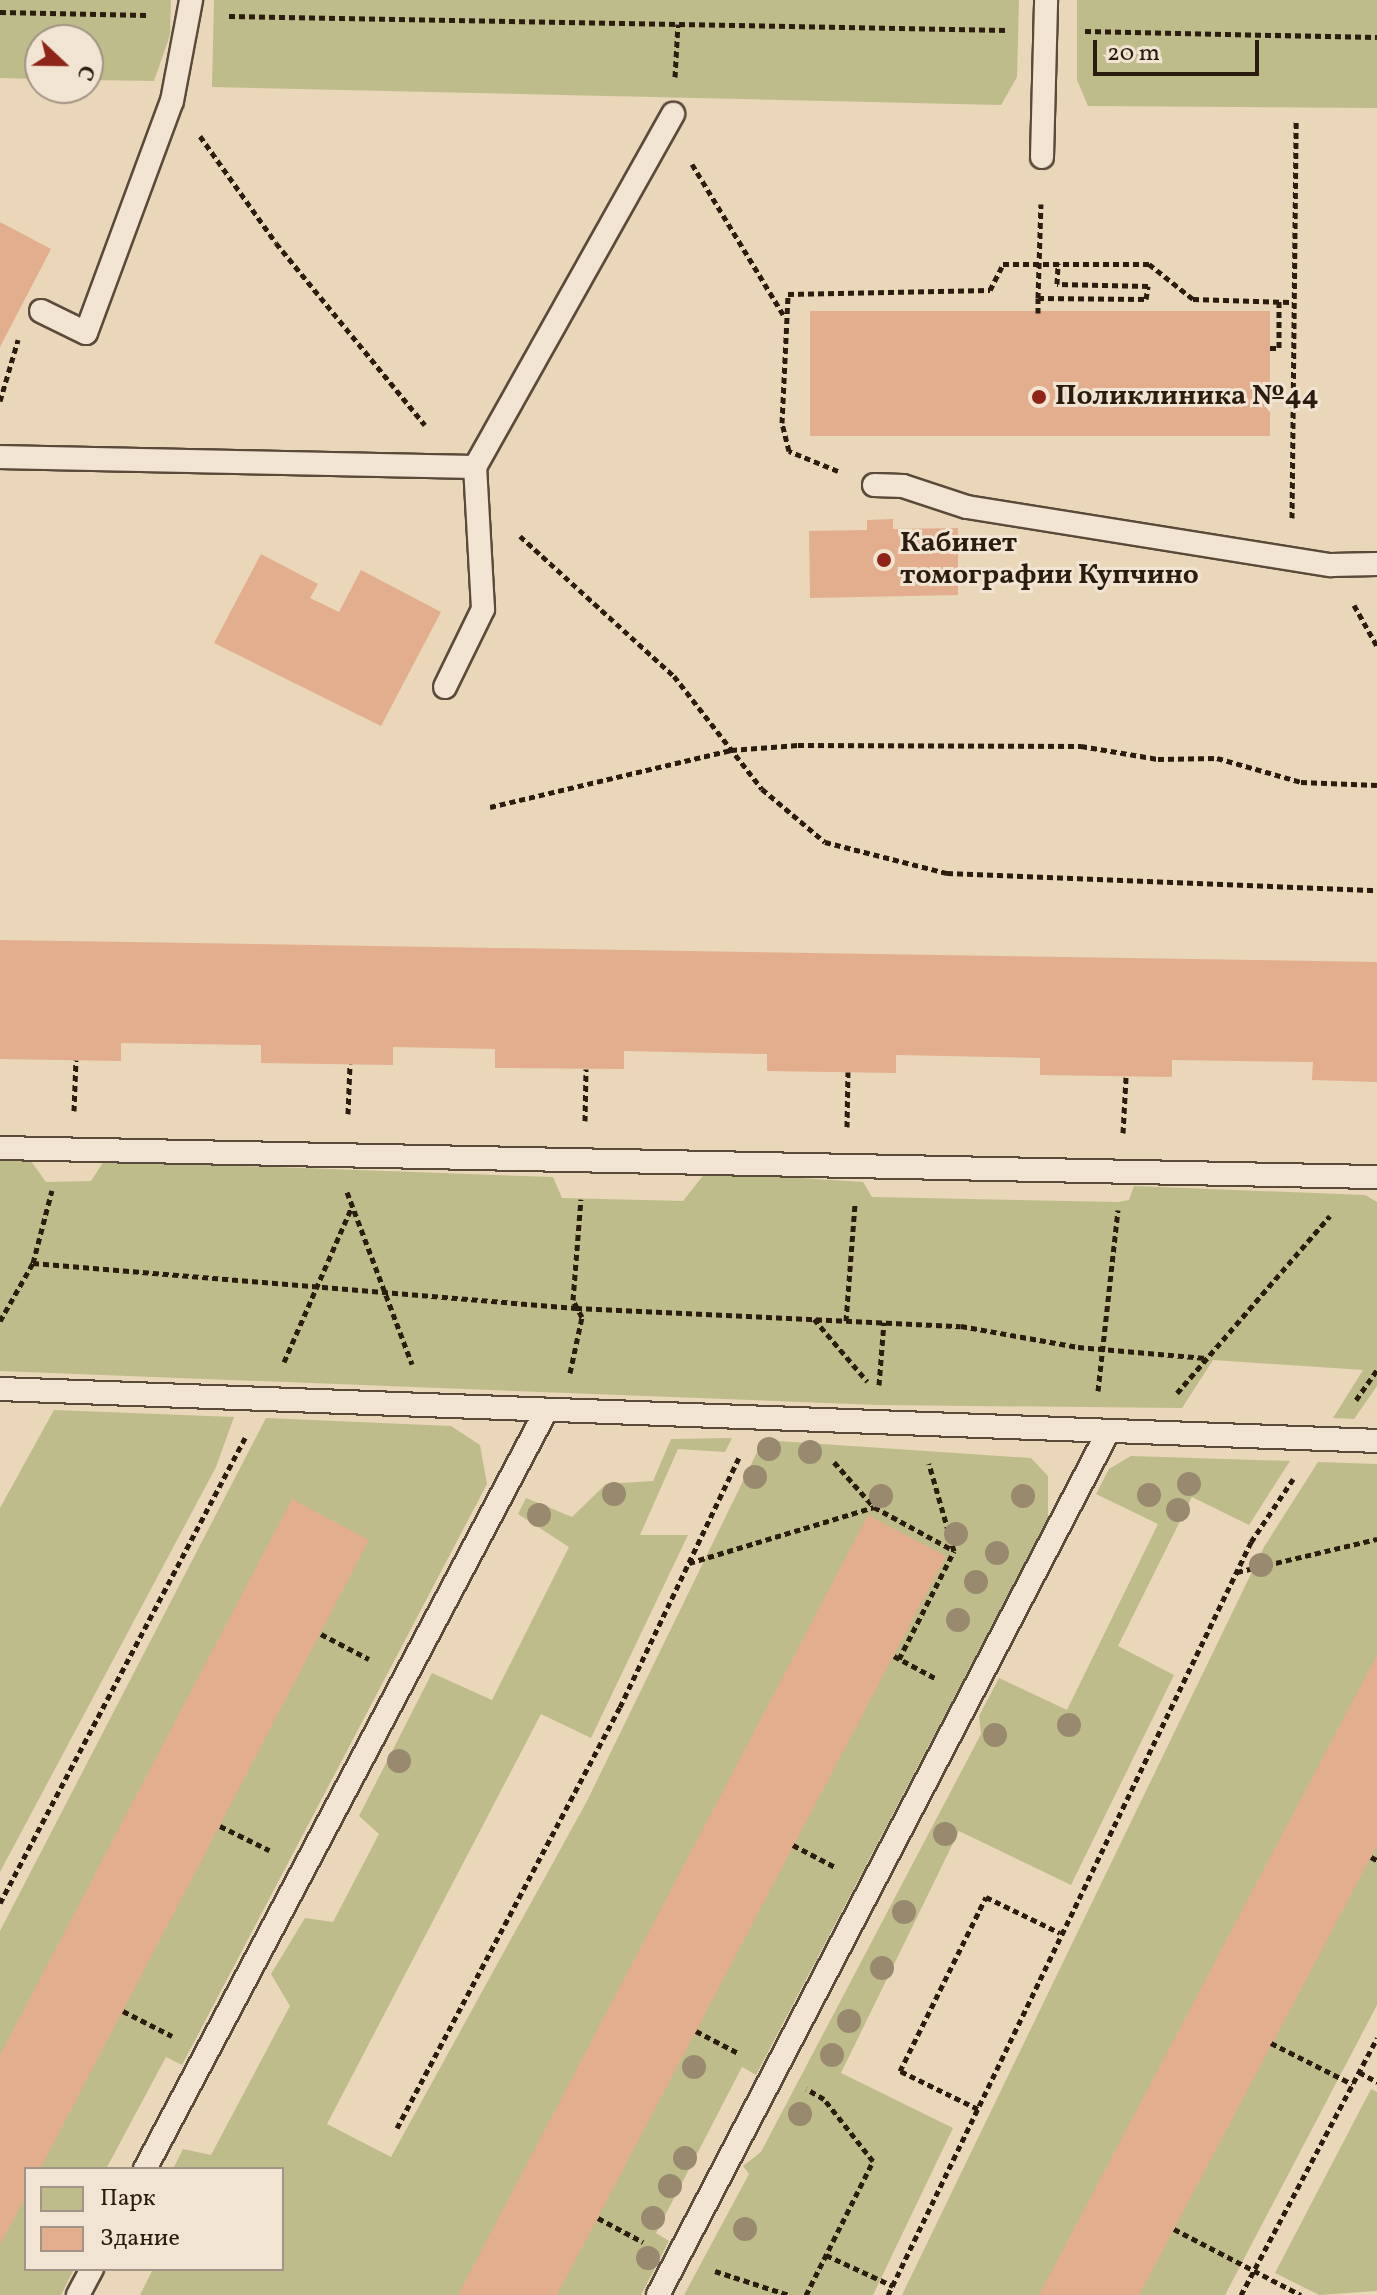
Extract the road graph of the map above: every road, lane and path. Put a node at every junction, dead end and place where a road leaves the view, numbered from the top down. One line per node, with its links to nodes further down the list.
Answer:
1 (1046, 0): 5 (lane)
2 (191, 8): 3 (path); 4 (path); 7 (lane)
3 (0, 12)
4 (678, 24): 5 (path); 8 (path)
5 (1046, 30): 6 (path); 10 (lane)
6 (1377, 37)
7 (172, 101): 17 (lane); 23 (path)
8 (673, 114): 19 (path); 24 (lane)
9 (1296, 121): 16 (path)
10 (1042, 157)
11 (1041, 204): 12 (path)
12 (1039, 263): 13 (path); 14 (path); 19 (path)
13 (1058, 263): 14 (path); 15 (path)
14 (1038, 298): 18 (path)
15 (1279, 301): 16 (path); 20 (path)
16 (1291, 302): 27 (path)
17 (41, 311): 21 (path)
18 (1038, 313)
19 (784, 317): 25 (path)
20 (1270, 348)
21 (0, 401)
22 (0, 457): 23 (lane)
23 (451, 466): 24 (lane)
24 (475, 467): 26 (lane)
25 (874, 485): 27 (lane)
26 (477, 499): 29 (lane); 30 (path)
27 (1292, 555): 28 (lane)
28 (1377, 564)
29 (445, 687)
30 (731, 750): 31 (path); 32 (path); 33 (path)
31 (1377, 785)
32 (490, 807)
33 (1377, 890)
34 (76, 1060): 39 (path)
35 (350, 1064): 40 (path)
36 (586, 1069): 41 (path)
37 (1126, 1077): 42 (path)
38 (0, 1148): 39 (lane)
39 (62, 1149): 40 (lane); 46 (path)
40 (348, 1152): 41 (lane); 45 (path)
41 (584, 1161): 42 (lane); 49 (path)
42 (1122, 1171): 43 (lane); 53 (path)
43 (1377, 1177)
44 (1338, 1207): 54 (path)
45 (351, 1209): 47 (path); 48 (path)
46 (33, 1263): 47 (path); 51 (path)
47 (317, 1287): 48 (path); 56 (path)
48 (384, 1293): 49 (path); 57 (path)
49 (576, 1308): 50 (path); 58 (path)
50 (814, 1319): 52 (path); 52 (path)
51 (0, 1321)
52 (884, 1322): 53 (path)
53 (1102, 1349): 54 (path); 62 (path)
54 (1206, 1358): 63 (path)
55 (0, 1389): 56 (lane)
56 (262, 1401): 57 (lane); 76 (path)
57 (427, 1407): 58 (lane)
58 (546, 1411): 59 (lane); 73 (lane)
59 (758, 1417): 60 (lane); 69 (path)
60 (813, 1419): 61 (lane); 66 (path)
61 (923, 1424): 62 (lane); 68 (path)
62 (1101, 1432): 63 (lane); 83 (lane)
63 (1156, 1434): 64 (lane)
64 (1323, 1439): 65 (lane); 70 (path)
65 (1377, 1441)
66 (874, 1507): 68 (path); 69 (path)
67 (1377, 1539): 70 (path)
68 (954, 1551): 72 (path)
69 (689, 1563): 88 (path)
70 (1237, 1572): 77 (path)
71 (321, 1634): 73 (path)
72 (899, 1659)
73 (405, 1677): 75 (lane)
74 (220, 1826): 75 (path)
75 (304, 1868): 82 (lane)
76 (0, 1903)
77 (1060, 1933): 87 (path); 87 (path)
78 (123, 2011): 82 (path)
79 (696, 2031): 83 (path)
80 (1377, 2038): 84 (path)
81 (1271, 2043): 86 (path)
82 (206, 2053): 89 (lane)
83 (774, 2072): 92 (path); 93 (lane)
84 (1359, 2072): 85 (path); 86 (path)
85 (1377, 2082)
86 (1352, 2084): 95 (path)
87 (978, 2109): 96 (path)
88 (397, 2128)
89 (146, 2167)
90 (598, 2218): 93 (path)
91 (1174, 2229): 95 (path)
92 (826, 2255): 96 (path); 100 (path)
93 (677, 2258): 98 (lane); 99 (path)
94 (91, 2271): 97 (lane)
95 (1254, 2271): 102 (path); 103 (path)
96 (893, 2286): 101 (path)
97 (78, 2295)
98 (658, 2295)
99 (789, 2295)
100 (806, 2295)
101 (888, 2295)
102 (1241, 2295)
103 (1301, 2295)

